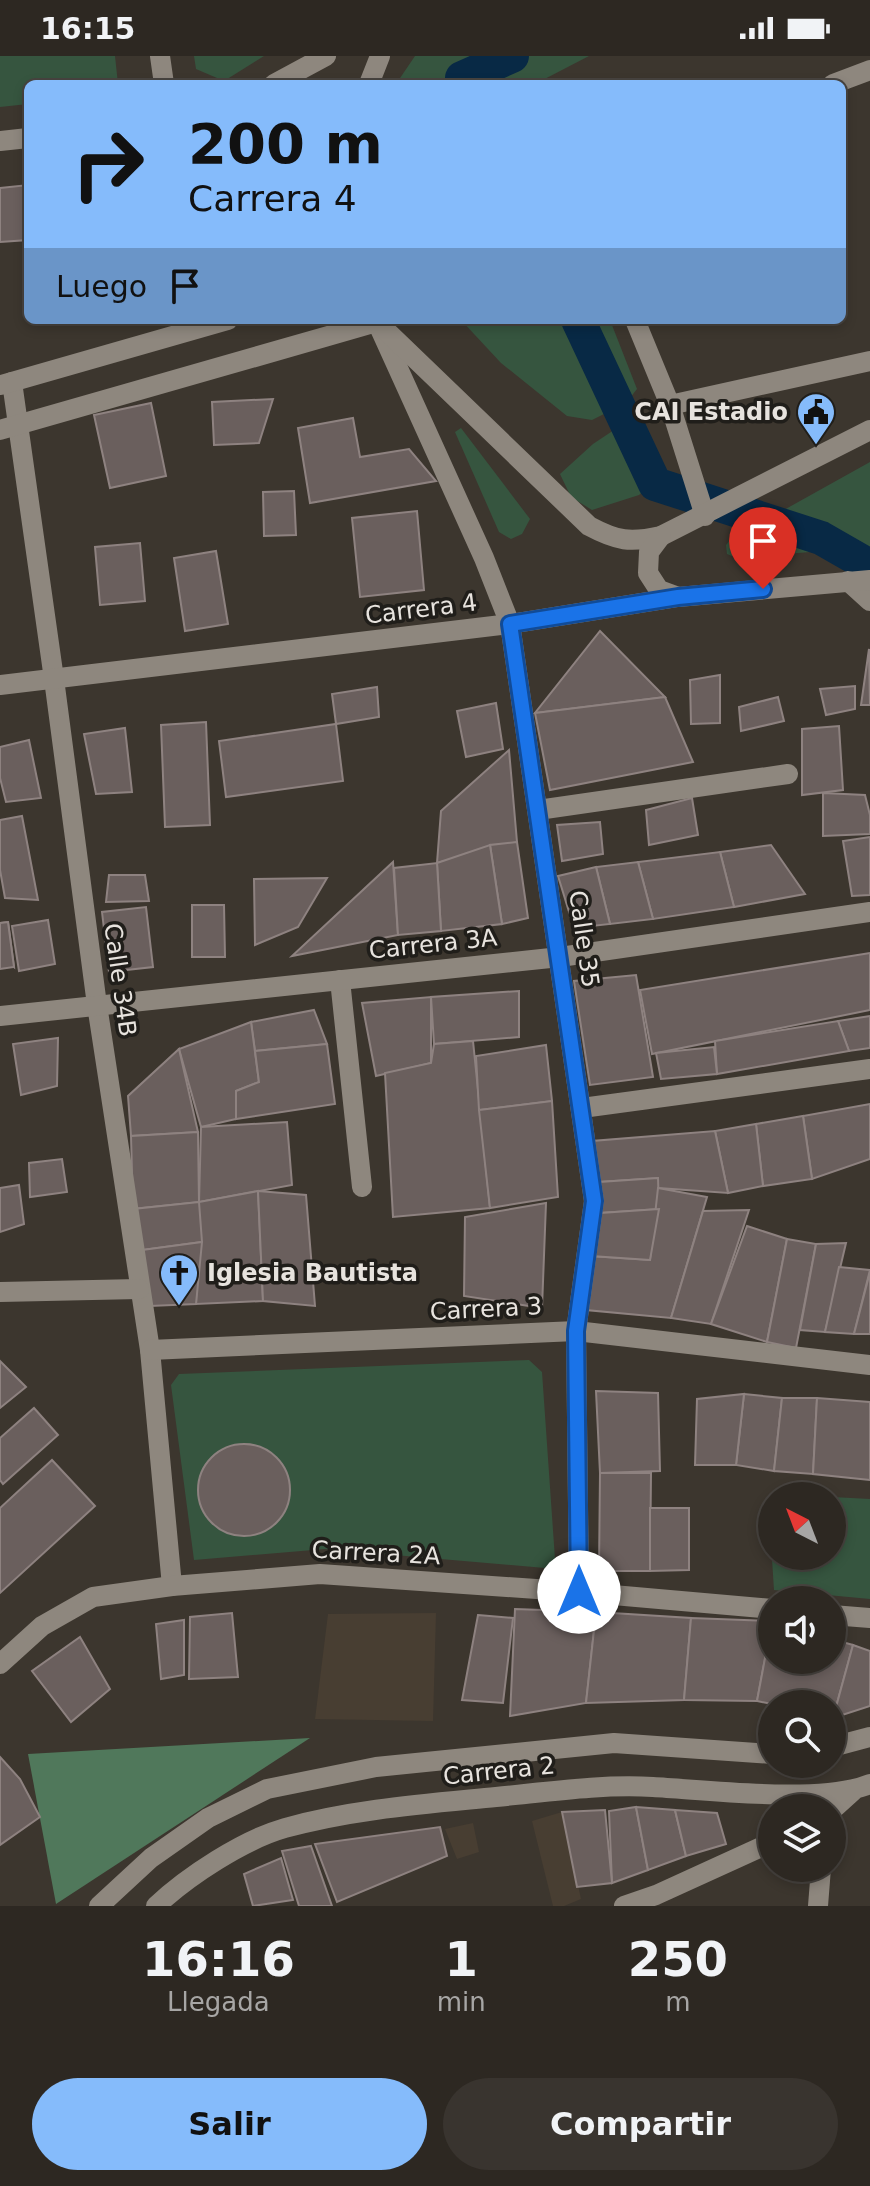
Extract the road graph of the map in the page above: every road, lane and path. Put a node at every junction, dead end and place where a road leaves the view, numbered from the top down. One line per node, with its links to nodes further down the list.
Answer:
1 (160, 56): 5 (street)
2 (326, 56): 6 (street)
3 (380, 56): 7 (street)
4 (870, 70): 8 (street)
5 (163, 80)
6 (281, 80)
7 (371, 80)
8 (844, 80)
9 (24, 138): 10 (street)
10 (0, 141)
11 (214, 324): 17 (street)
12 (366, 324): 19 (street)
13 (377, 324): 27 (street, Calle 35)
14 (379, 324): 22 (street)
15 (637, 324): 18 (street)
16 (870, 361): 18 (street)
17 (6, 384): 19 (street, Calle 34B)
18 (670, 405): 21 (street)
19 (9, 428): 28 (street, Calle 34B)
20 (870, 430): 21 (street)
21 (710, 513): 22 (street)
22 (661, 536): 25 (street)
23 (870, 580): 24 (street, Carrera 4)
24 (848, 581): 25 (street, Carrera 4); 26 (street)
25 (678, 597): 27 (street, Carrera 4)
26 (870, 601)
27 (510, 624): 28 (street, Carrera 4); 31 (street, Calle 35)
28 (54, 679): 29 (street, Carrera 4); 35 (street, Calle 34B)
29 (0, 685)
30 (788, 774): 31 (street)
31 (538, 810): 33 (street, Calle 35)
32 (870, 912): 33 (street, Carrera 3A)
33 (560, 957): 34 (street, Carrera 3A); 38 (street, Calle 35)
34 (340, 980): 35 (street, Carrera 3A); 39 (street)
35 (97, 1005): 36 (street, Carrera 3A); 40 (street, Calle 34B)
36 (0, 1016)
37 (870, 1069): 38 (street)
38 (582, 1108): 42 (street, Calle 35)
39 (362, 1187)
40 (139, 1289): 41 (street); 43 (street, Calle 34B)
41 (0, 1292)
42 (576, 1331): 43 (street, Carrera 3); 44 (street, Carrera 3); 46 (street, Calle 35)
43 (150, 1350): 45 (street, Calle 34B)
44 (870, 1365)
45 (172, 1586): 46 (street, Carrera 2A); 50 (street, Carrera 2A)
46 (579, 1592): 47 (street, Carrera 2A)
47 (758, 1608)
48 (846, 1616): 49 (street)
49 (870, 1618)
50 (0, 1664)
51 (870, 1737): 52 (street)
52 (846, 1745)
53 (758, 1753): 59 (street, Carrera 2)
54 (862, 1787): 55 (street); 60 (street, Carrera 2)
55 (846, 1799)
56 (758, 1849): 58 (street)
57 (820, 1882): 62 (street)
58 (659, 1901): 61 (street)
59 (99, 1906)
60 (156, 1906)
61 (624, 1906)
62 (818, 1906)

